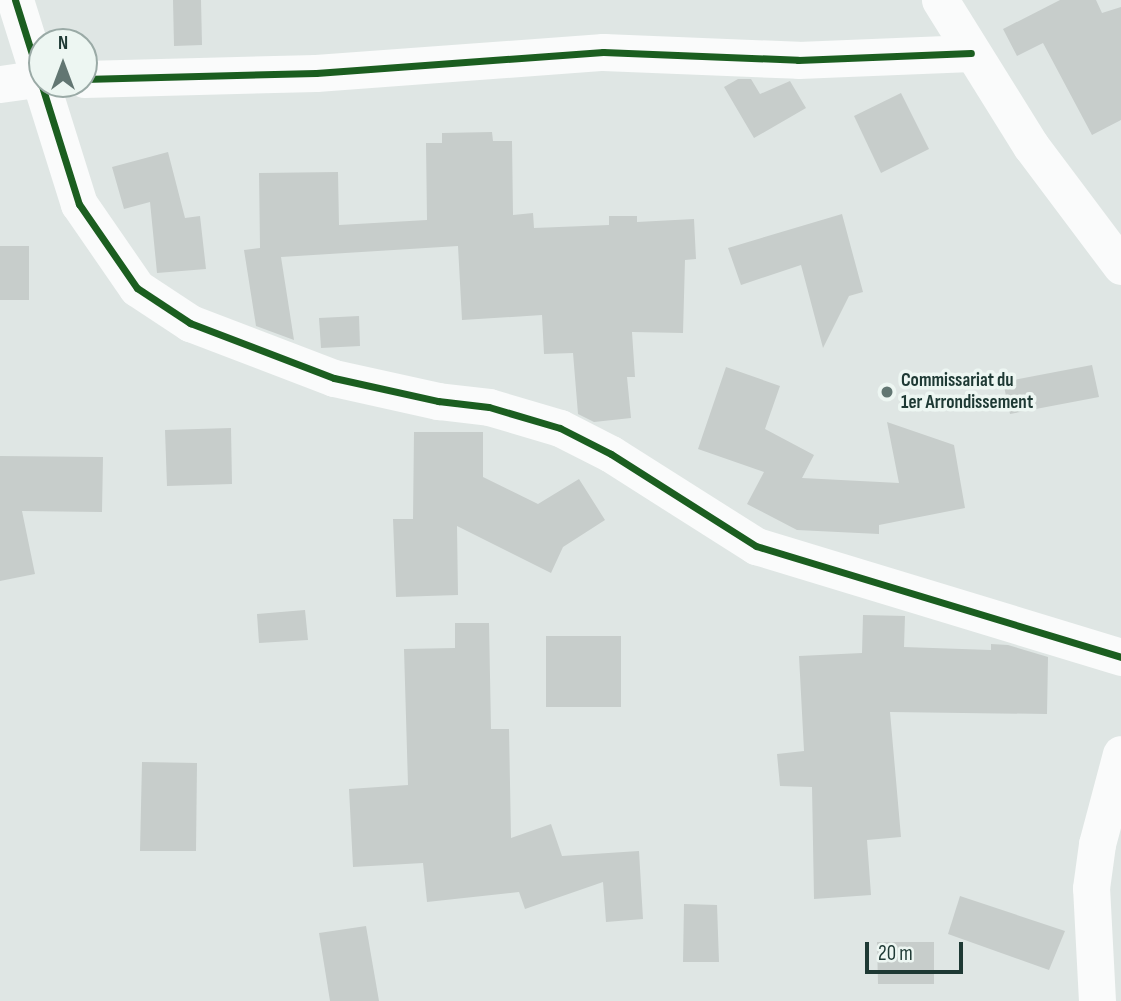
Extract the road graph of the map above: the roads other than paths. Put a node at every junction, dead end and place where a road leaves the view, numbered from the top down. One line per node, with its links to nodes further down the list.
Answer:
1 (15, 0): 3 (street)
2 (940, 0): 4 (street)
3 (28, 40)
4 (971, 53): 6 (street); 9 (street)
5 (28, 79): 7 (street)
6 (98, 79)
7 (0, 84)
8 (46, 98): 10 (street)
9 (1121, 266)
10 (1121, 657)
11 (1121, 754): 12 (street)
12 (1097, 1001)

